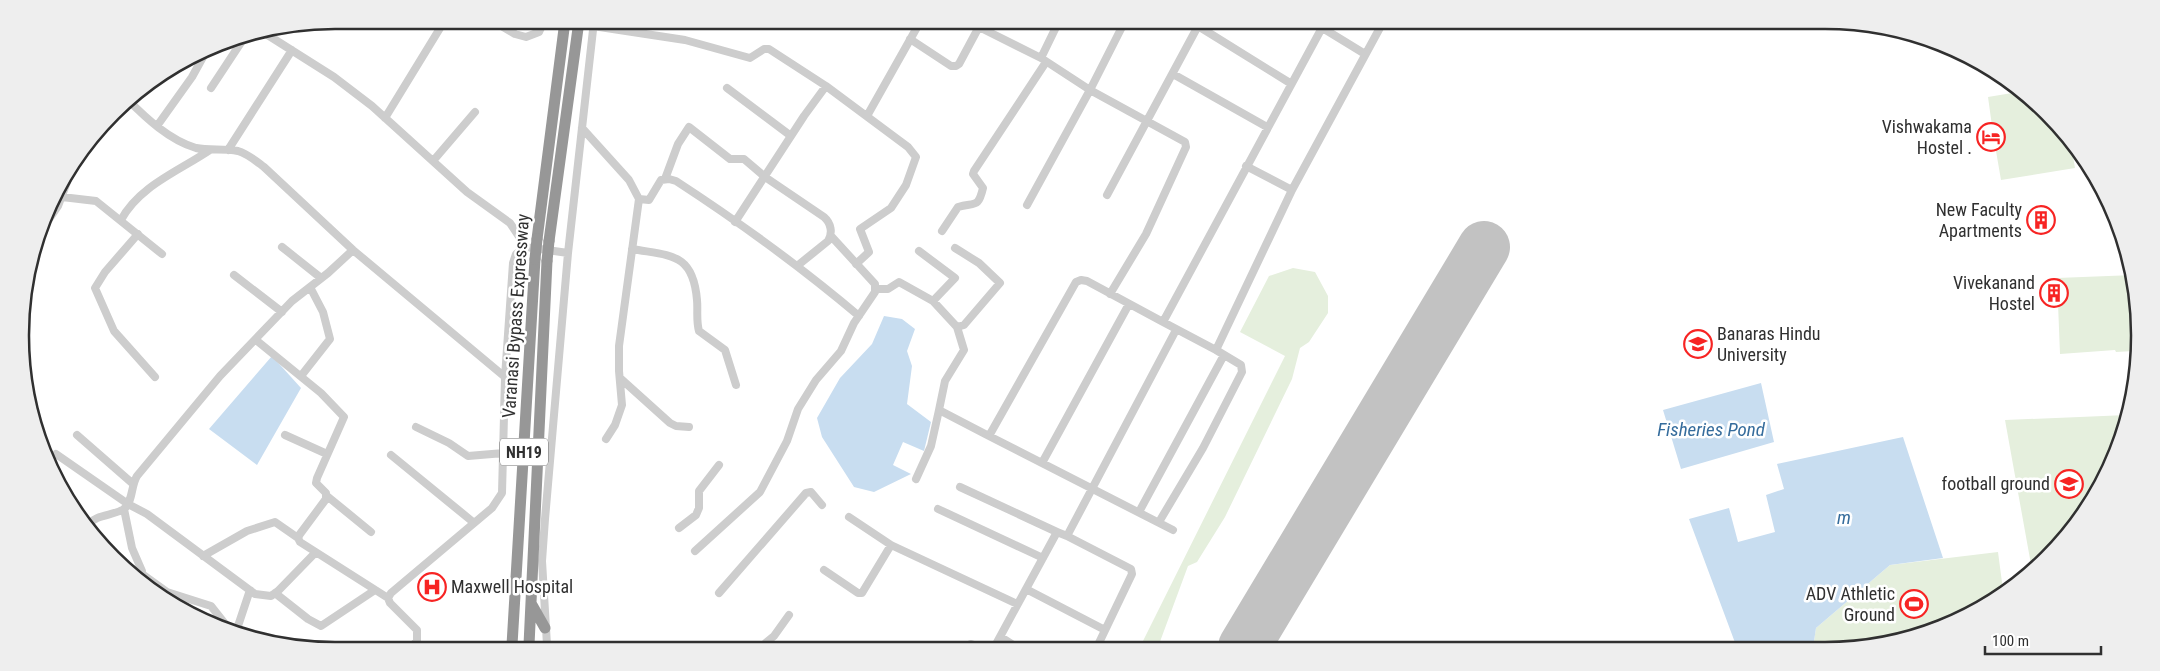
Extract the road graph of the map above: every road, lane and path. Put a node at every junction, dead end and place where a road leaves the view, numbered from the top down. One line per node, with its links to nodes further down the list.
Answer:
1 (439, 29): 34 (street)
2 (507, 29): 3 (street)
3 (540, 29)
4 (564, 29): 143 (highway, Varanasi Bypass Expressway / NH19, bridge)
5 (578, 29): 135 (highway, Varanasi Bypass Expressway / NH19, bridge)
6 (592, 29): 38 (street)
7 (622, 29): 27 (street)
8 (916, 29): 19 (street)
9 (978, 29): 19 (street)
10 (987, 29): 24 (street)
11 (1056, 29): 24 (street)
12 (1121, 29): 30 (street)
13 (1197, 29): 25 (street)
14 (1205, 29): 26 (street)
15 (1318, 29): 26 (street)
16 (1326, 29): 22 (street)
17 (1379, 29): 22 (street)
18 (270, 36): 21 (street)
19 (910, 39): 33 (street)
20 (240, 44): 28 (street)
21 (292, 50): 34 (street); 41 (street)
22 (1366, 54): 46 (street)
23 (202, 59): 36 (street)
24 (1043, 60): 30 (street); 55 (street)
25 (1173, 74): 35 (street); 37 (street)
26 (1290, 84): 37 (street)
27 (826, 86): 33 (street); 39 (street)
28 (211, 88)
29 (727, 88): 39 (street)
30 (1090, 90): 35 (street); 51 (street)
31 (132, 106): 36 (street)
32 (475, 112): 42 (street)
33 (867, 116): 66 (street)
34 (385, 118): 42 (street)
35 (1147, 120): 48 (street); 72 (street)
36 (157, 126): 40 (street)
37 (1267, 127): 43 (street)
38 (582, 128): 50 (street); 64 (street)
39 (791, 136): 44 (street)
40 (210, 150): 41 (street); 53 (street)
41 (228, 150): 62 (street)
42 (433, 162): 59 (street)
43 (1246, 166): 46 (street); 77 (street)
44 (765, 176): 45 (street); 54 (street); 57 (street)
45 (665, 179): 50 (street); 54 (street)
46 (1292, 190): 81 (street)
47 (62, 196): 53 (street)
48 (1107, 196)
49 (61, 197): 52 (street)
50 (639, 199): 61 (street)
51 (1027, 205)
52 (56, 209)
53 (122, 220): 56 (street)
54 (735, 222): 67 (street)
55 (942, 231)
56 (138, 234): 65 (street); 84 (street)
57 (831, 236): 66 (street); 67 (street)
58 (282, 247): 69 (street)
59 (526, 247): 64 (street); 85 (street)
60 (955, 248): 78 (street)
61 (632, 249): 86 (street); 87 (street)
62 (353, 250): 69 (street); 85 (street)
63 (919, 251): 73 (street)
64 (568, 253): 139 (street)
65 (162, 254)
66 (856, 264): 71 (street)
67 (797, 266): 76 (street)
68 (234, 275): 75 (street)
69 (321, 278): 70 (street)
70 (310, 287): 75 (street); 83 (street)
71 (876, 289): 73 (street); 76 (street)
72 (1110, 294): 74 (street); 93 (street)
73 (933, 300): 78 (street)
74 (1129, 304): 77 (street); 99 (street)
75 (282, 312): 80 (street)
76 (859, 316): 121 (street)
77 (1163, 322): 79 (street)
78 (957, 327): 88 (street)
79 (1176, 330): 81 (street); 104 (street)
80 (256, 340): 83 (street); 102 (street)
81 (1216, 350): 82 (street)
82 (1224, 355): 109 (street); 113 (street)
83 (301, 376): 97 (street)
84 (155, 377)
85 (505, 377): 95 (street)
86 (620, 378): 90 (street); 94 (street)
87 (736, 385)
88 (938, 410): 93 (street); 101 (street)
89 (416, 427): 95 (street)
90 (689, 427)
91 (77, 435): 102 (street)
92 (285, 435): 97 (street)
93 (989, 436): 99 (street)
94 (606, 439)
95 (504, 453): 112 (street)
96 (56, 454): 107 (street)
97 (327, 454): 105 (street)
98 (391, 455): 112 (street)
99 (1042, 462): 104 (street)
100 (719, 465): 114 (street)
101 (916, 479)
102 (132, 483): 107 (street)
103 (960, 487): 117 (street)
104 (1093, 488): 109 (street); 118 (street)
105 (327, 496): 116 (street); 119 (street)
106 (822, 505): 131 (street)
107 (126, 506): 111 (street); 123 (street); 126 (street)
108 (938, 509): 124 (street)
109 (1139, 512): 113 (street)
110 (849, 517): 120 (street)
111 (92, 522)
112 (474, 522): 133 (street)
113 (1159, 522): 115 (street)
114 (679, 528)
115 (1173, 530)
116 (371, 532)
117 (1057, 532): 118 (street); 124 (street)
118 (1067, 536): 140 (street)
119 (298, 538): 122 (street); 123 (street)
120 (891, 545): 125 (street); 134 (street)
121 (695, 551)
122 (315, 553): 129 (street); 132 (street)
123 (203, 556): 128 (street)
124 (1043, 558): 130 (street)
125 (824, 570)
126 (141, 572)
127 (164, 590): 137 (street)
128 (250, 590): 132 (street); 138 (street)
129 (376, 590): 132 (street); 133 (street)
130 (1026, 590): 134 (street); 140 (street)
131 (719, 592)
132 (275, 593)
133 (388, 598): 142 (street)
134 (1017, 604): 141 (street)
135 (532, 605): 139 (highway); 144 (highway, Varanasi Bypass Expressway / NH19)
136 (789, 615): 146 (street)
137 (223, 621)
138 (237, 626)
139 (545, 628): 145 (street)
140 (1105, 630): 149 (street)
141 (1001, 637): 147 (street); 148 (street)
142 (416, 642)
143 (512, 642)
144 (529, 642)
145 (547, 642)
146 (767, 642)
147 (998, 642)
148 (1009, 642)
149 (1099, 642)

